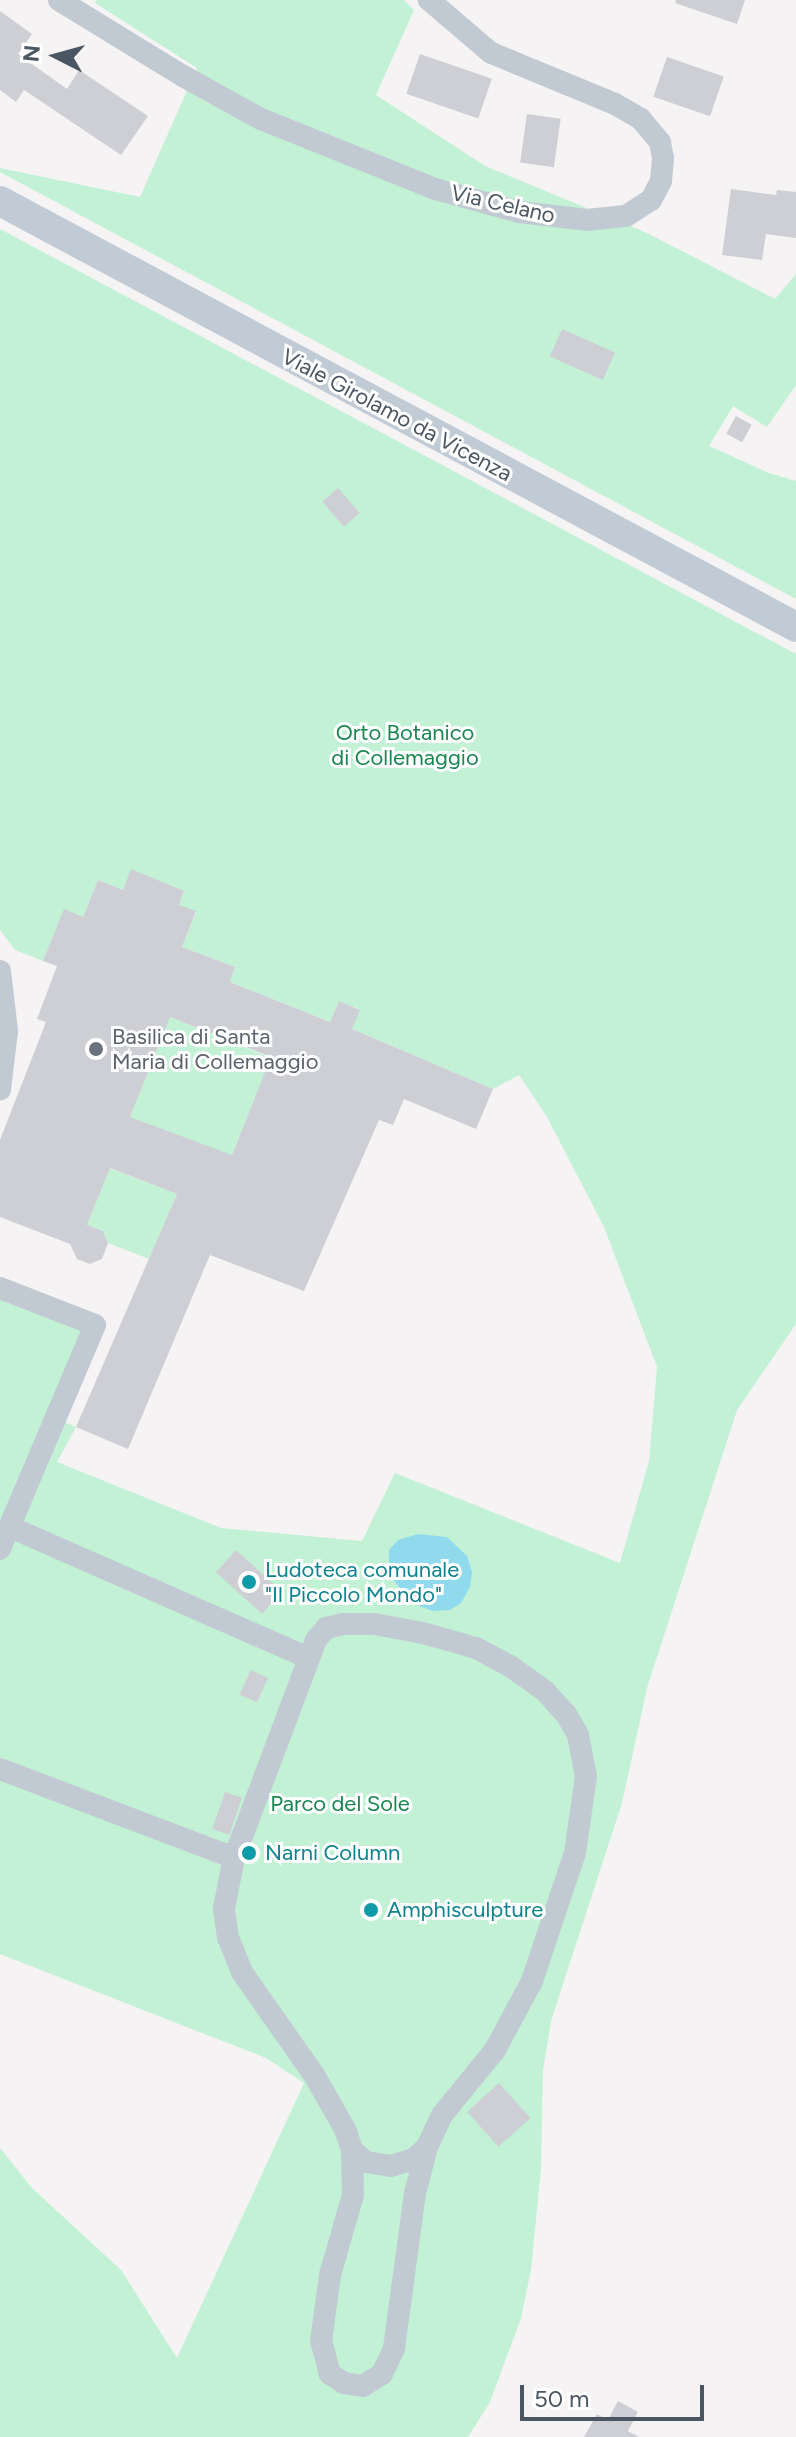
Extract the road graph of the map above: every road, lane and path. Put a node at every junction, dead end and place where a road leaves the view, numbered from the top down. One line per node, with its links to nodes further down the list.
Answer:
1 (59, 0): 2 (street, Via Celano)
2 (429, 0)
3 (0, 201): 4 (main road, Viale Girolamo da Vicenza)
4 (796, 627)
5 (0, 971): 6 (street)
6 (0, 1090)
7 (0, 1288): 8 (street)
8 (10, 1527): 9 (street); 10 (street)
9 (0, 1549)
10 (309, 1658): 12 (street); 13 (street)
11 (0, 1769): 12 (street)
12 (234, 1858): 14 (street)
13 (427, 2147): 14 (street); 15 (street)
14 (369, 2167): 15 (street); 15 (street)
15 (414, 2200)

